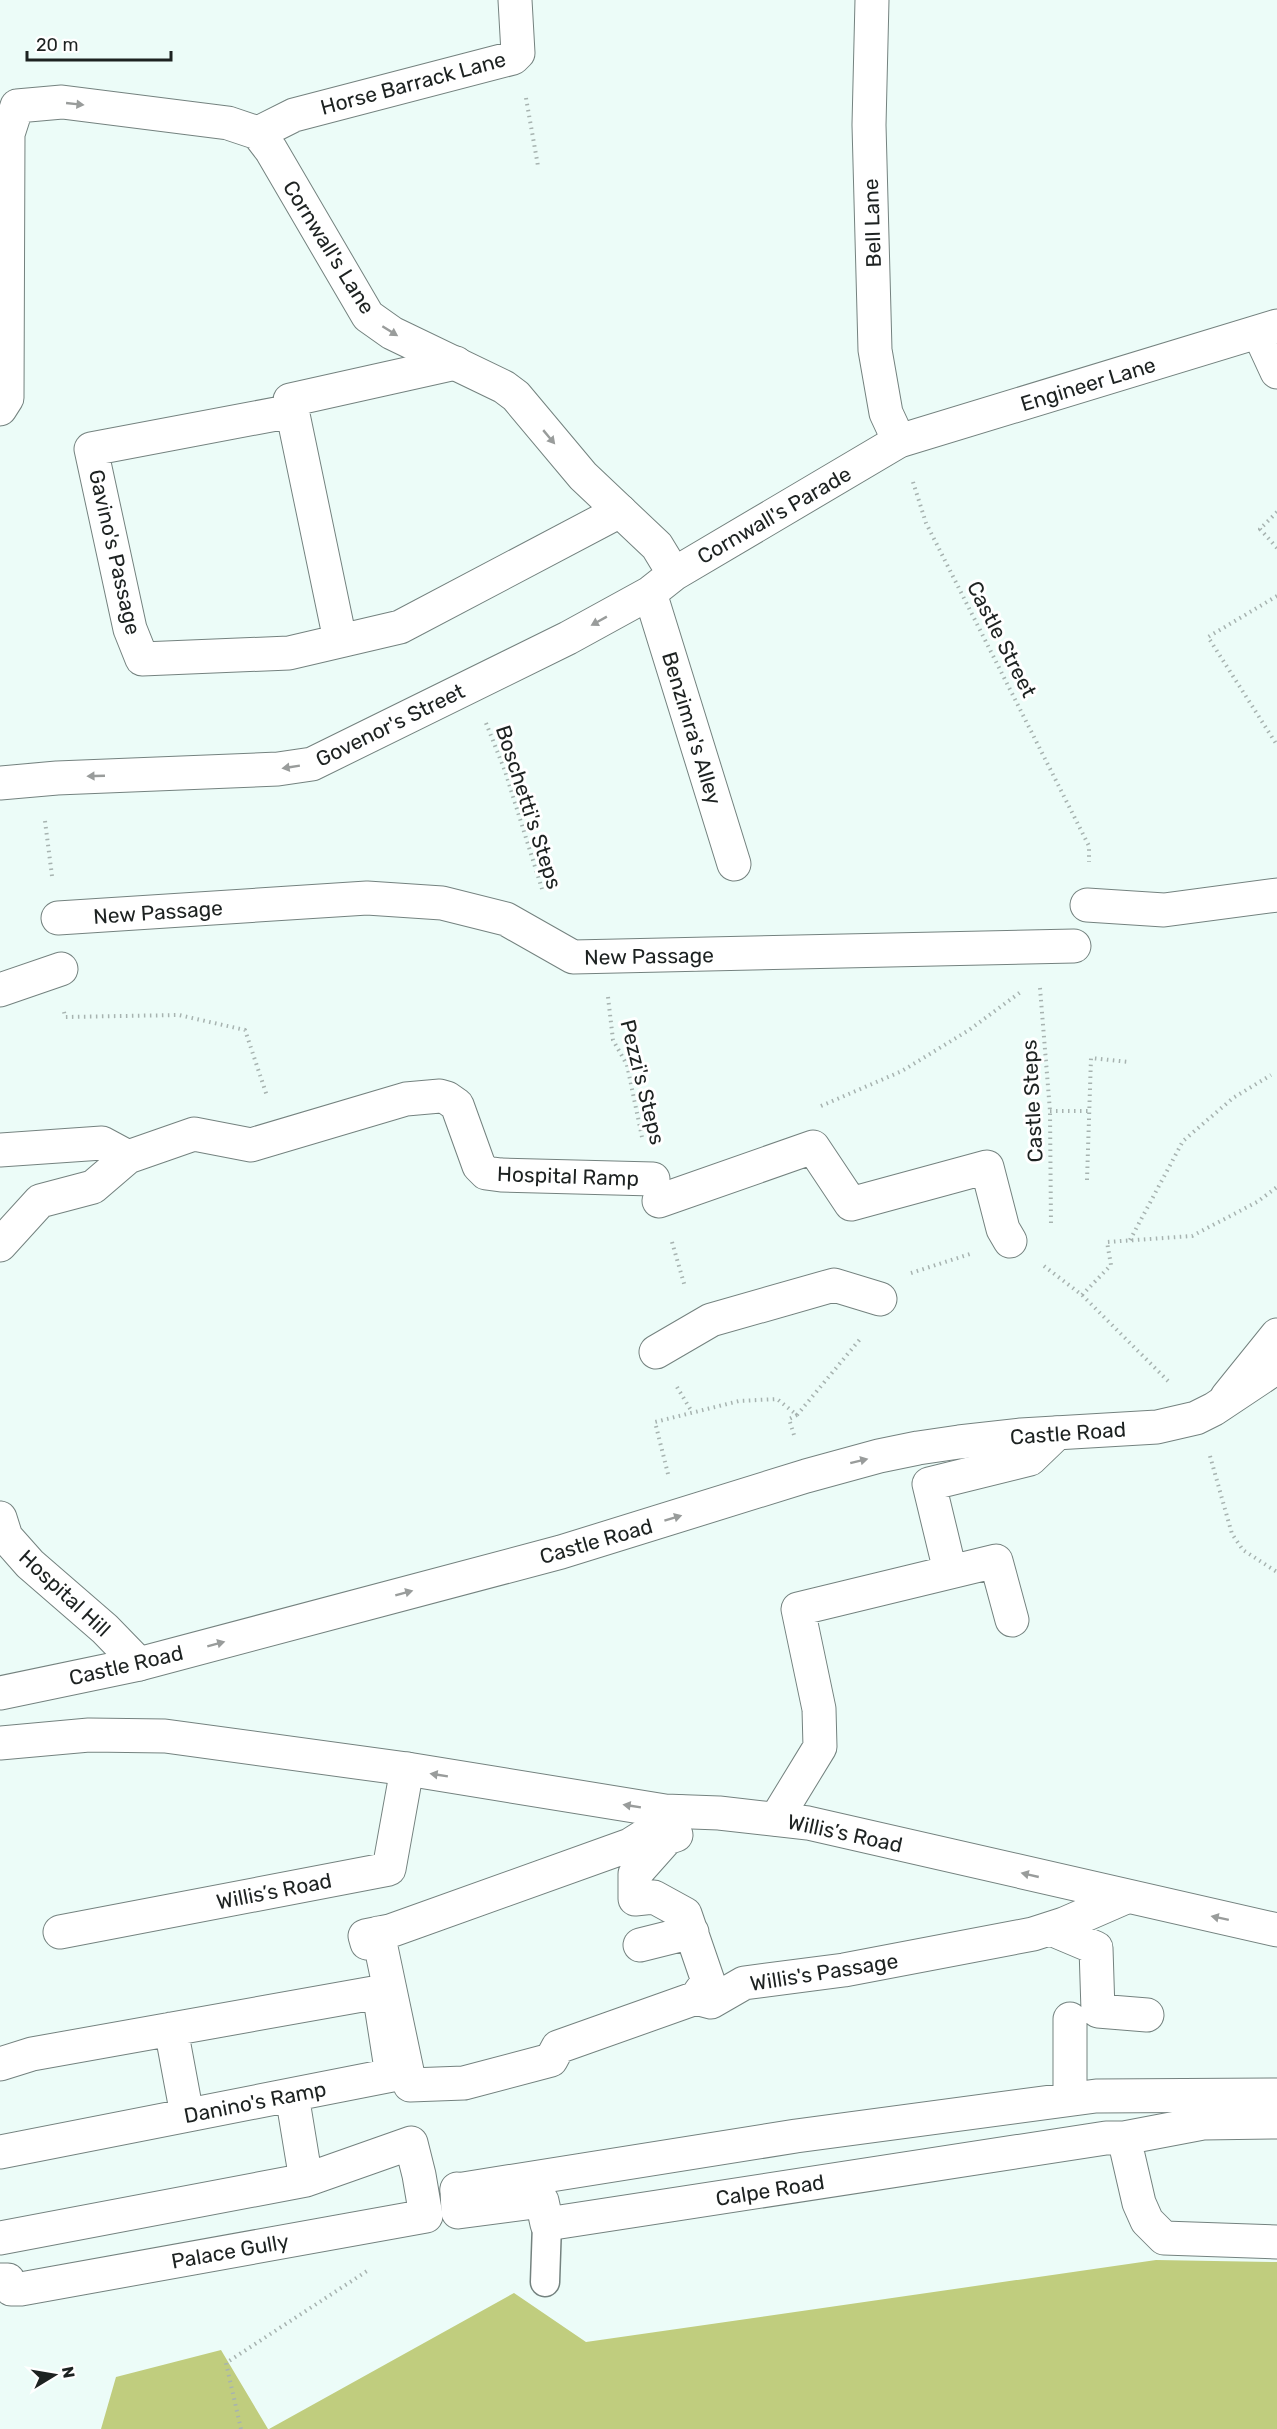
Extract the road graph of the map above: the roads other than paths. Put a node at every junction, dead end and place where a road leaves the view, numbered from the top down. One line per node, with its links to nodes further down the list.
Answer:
1 (515, 0): 4 (street, Horse Barrack Lane)
2 (872, 0): 10 (street, Bell Lane)
3 (8, 97): 4 (street, one-way to 4); 8 (street)
4 (258, 133): 6 (street, Cornwall's Lane, one-way to 6)
5 (1268, 329): 7 (street); 10 (street, Engineer Lane)
6 (456, 363): 9 (street); 11 (street, Cornwall's Lane, one-way to 11)
7 (1277, 372)
8 (0, 409)
9 (292, 411): 13 (street); 13 (street, Gavino's Passage)
10 (899, 441): 12 (street, Cornwall's Parade)
11 (620, 511): 12 (street, Cornwall's Lane); 13 (street, Gavino's Passage)
12 (662, 583): 14 (street, Govenor's Street, one-way to 14); 15 (street, Benzimra's Alley)
13 (340, 640)
14 (0, 783)
15 (734, 864)
16 (1277, 895): 17 (street)
17 (1087, 905)
18 (58, 918): 19 (street, New Passage)
19 (1074, 946)
20 (61, 969): 21 (street)
21 (0, 990)
22 (0, 1150): 23 (street)
23 (128, 1156): 24 (street, Hospital Ramp); 25 (street)
24 (1010, 1241)
25 (0, 1245)
26 (880, 1299): 28 (street)
27 (1277, 1335): 30 (street)
28 (656, 1353)
29 (1277, 1367): 30 (street)
30 (1207, 1412): 31 (street, Castle Road)
31 (1057, 1433): 33 (street); 35 (street, Castle Road, one-way to 31)
32 (0, 1518): 35 (street, Hospital Hill)
33 (950, 1571): 34 (street); 41 (street)
34 (1012, 1620)
35 (139, 1664): 36 (street, Castle Road)
36 (0, 1693)
37 (0, 1743): 38 (street, Willis’s Road)
38 (406, 1769): 39 (street, Willis’s Road, one-way to 38); 45 (street, Willis’s Road)
39 (682, 1812): 40 (street, Willis’s Road); 47 (street)
40 (719, 1814): 41 (street, Willis’s Road); 46 (street)
41 (776, 1819): 42 (street, Willis’s Road, one-way to 41)
42 (1126, 1897): 43 (street, Willis's Passage); 44 (street, Willis’s Road, one-way to 42)
43 (1051, 1929): 50 (street, Willis's Passage); 51 (street)
44 (1277, 1930)
45 (60, 1932)
46 (692, 1932): 48 (street); 50 (street)
47 (378, 1934): 49 (street); 50 (street, Willis's Passage)
48 (640, 1945)
49 (343, 1997): 53 (street, Danino's Ramp); 55 (street, Danino's Ramp)
50 (696, 1998)
51 (1147, 2015)
52 (1070, 2019): 57 (street)
53 (171, 2029): 54 (street, Danino's Ramp); 58 (street)
54 (0, 2064)
55 (292, 2095): 58 (street, Danino's Ramp); 63 (street)
56 (1277, 2095): 57 (street)
57 (1070, 2099): 64 (street)
58 (188, 2115): 61 (street, Danino's Ramp)
59 (1277, 2122): 60 (street, Calpe Road)
60 (1124, 2138): 65 (street, Calpe Road); 67 (street)
61 (0, 2152)
62 (419, 2175): 63 (street, Palace Gully); 64 (street); 68 (street, Palace Gully)
63 (306, 2180): 66 (street, Palace Gully)
64 (457, 2189): 65 (street)
65 (547, 2224): 69 (lane)
66 (0, 2238)
67 (1277, 2242)
68 (0, 2280)
69 (545, 2282)

